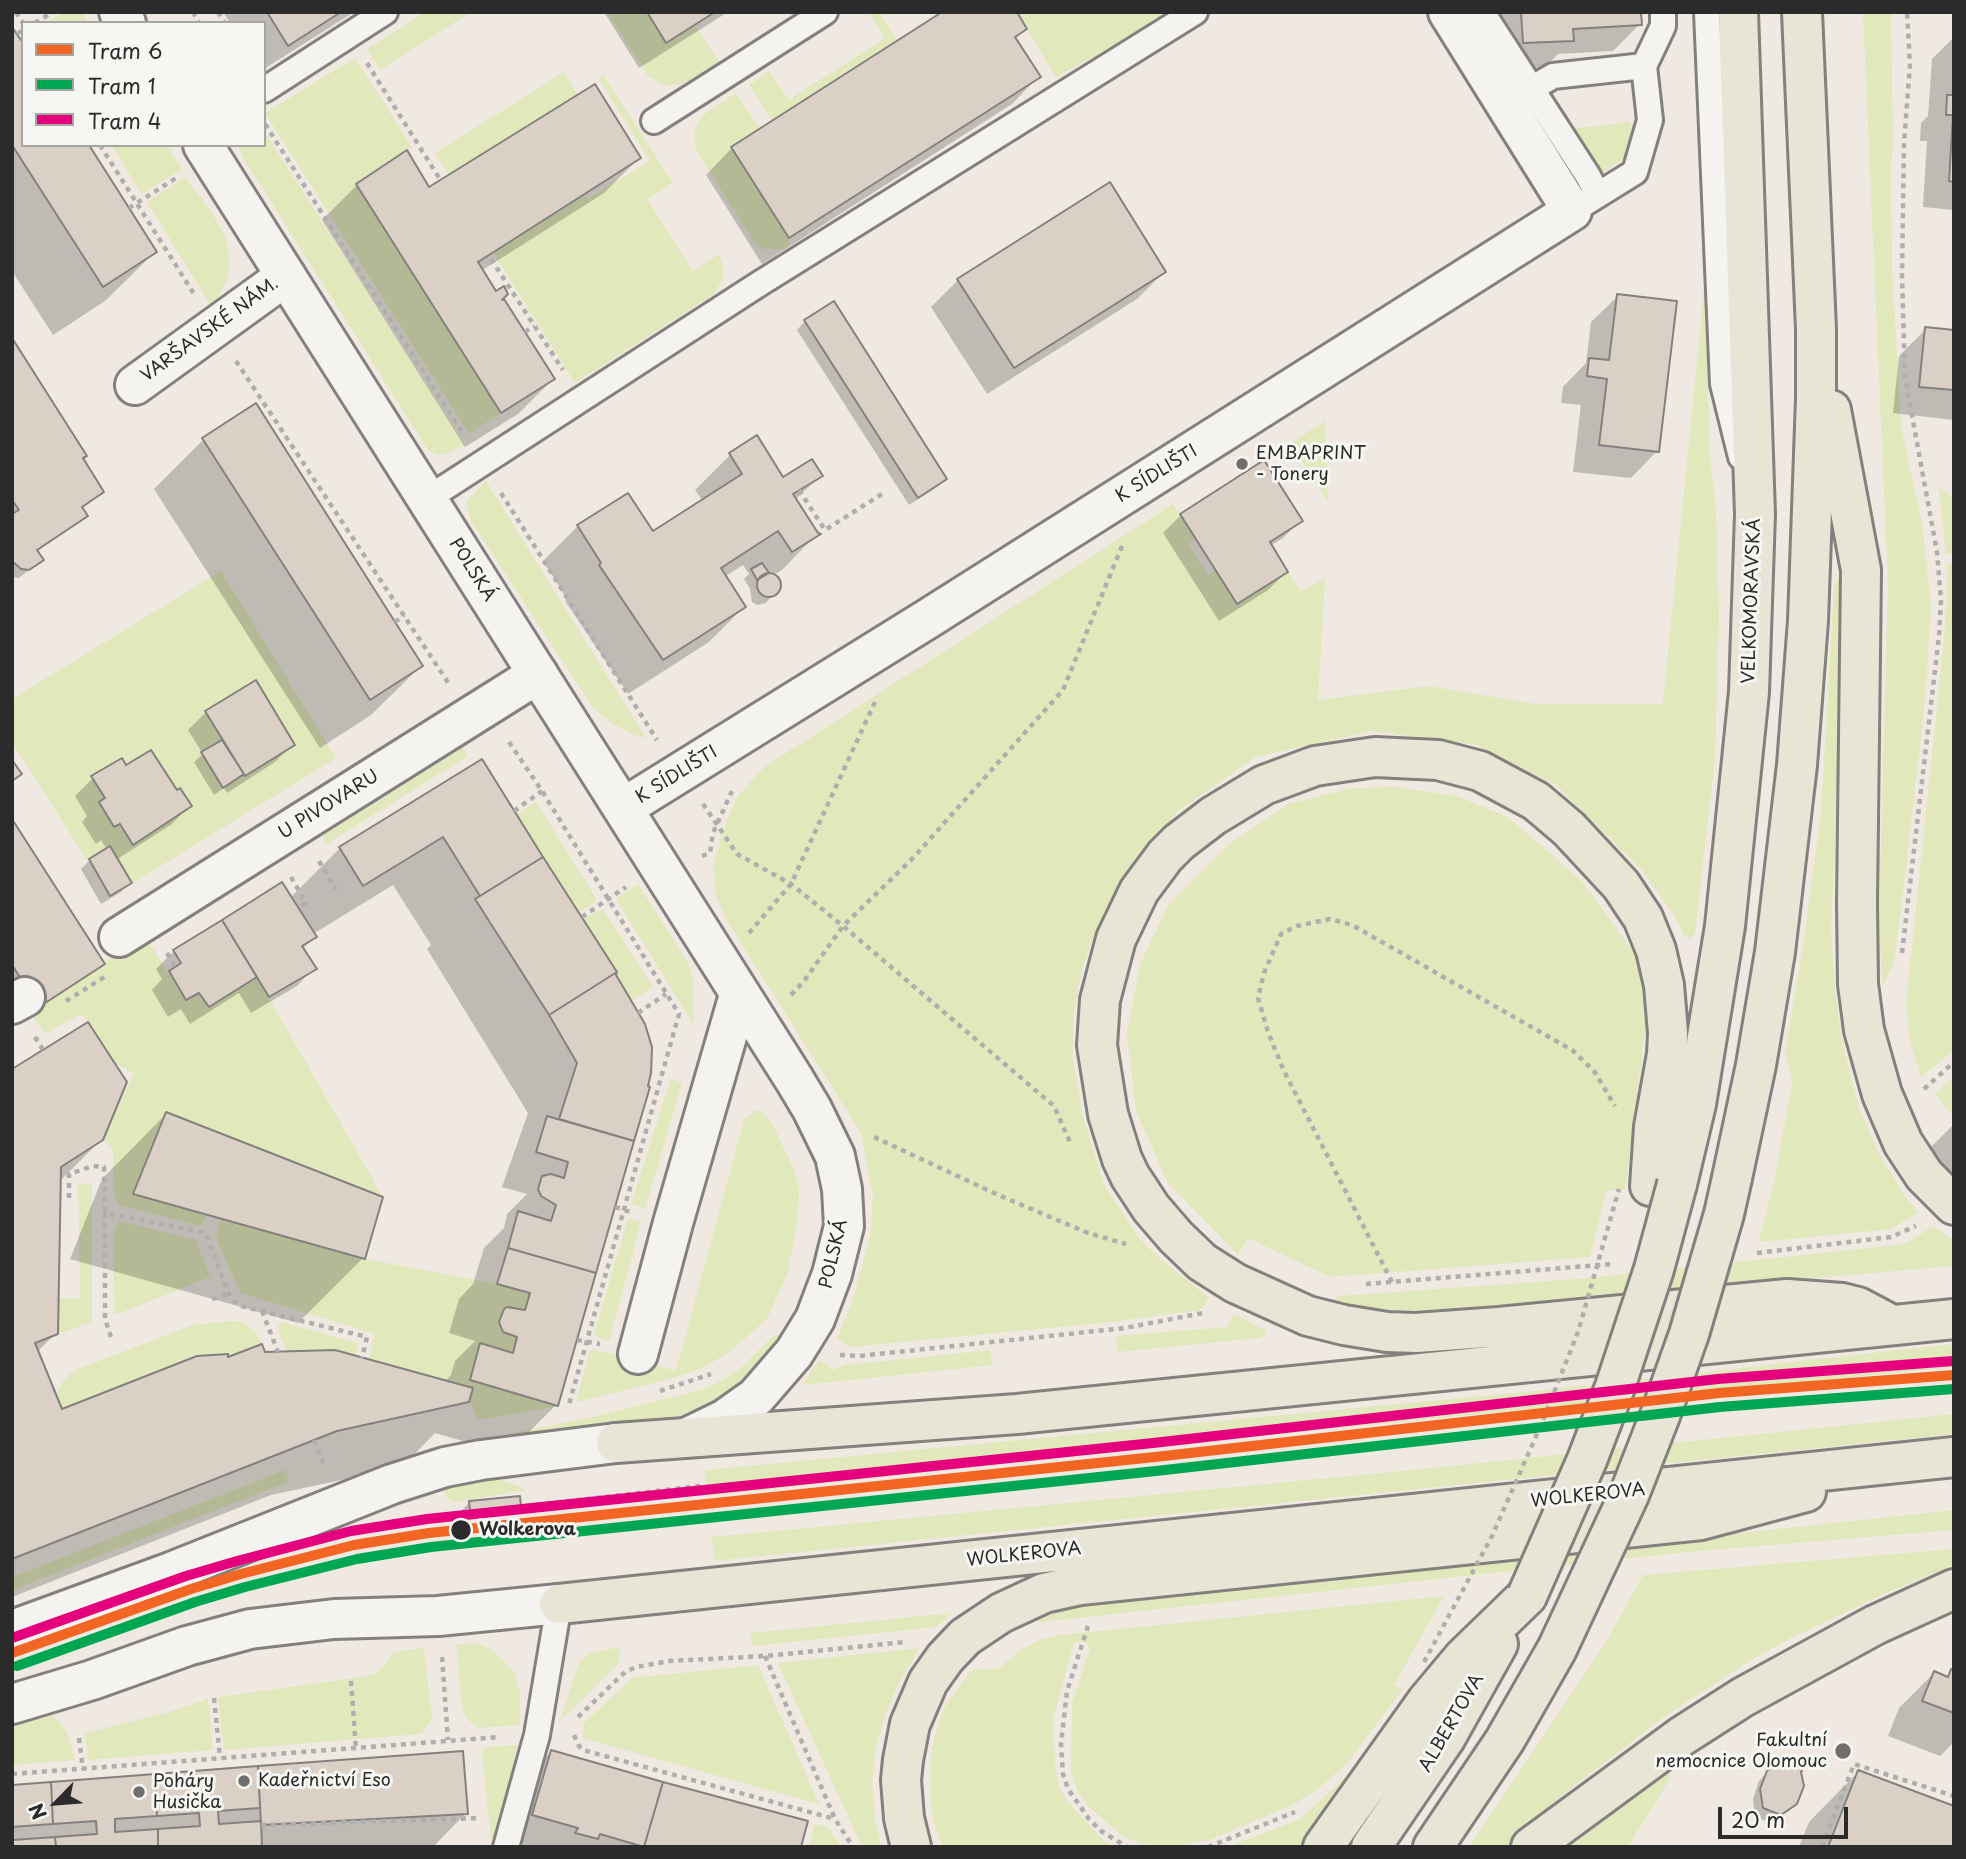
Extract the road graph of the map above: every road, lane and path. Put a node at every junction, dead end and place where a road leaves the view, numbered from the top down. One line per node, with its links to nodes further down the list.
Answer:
1 (385, 12): 15 (lane)
2 (825, 12): 17 (lane)
3 (1195, 12): 32 (lane)
4 (1448, 12): 16 (street)
5 (1482, 12): 16 (lane)
6 (1662, 12): 14 (lane)
7 (1707, 12): 36 (lane)
8 (1738, 12): 36 (main road, VELKOMORAVSKÁ)
9 (1802, 12): 26 (main road)
10 (1907, 12): 57 (path)
11 (21, 31): 12 (path)
12 (17, 34)
13 (360, 53): 20 (path)
14 (1644, 66): 16 (lane); 21 (lane)
15 (266, 89)
16 (1515, 90): 21 (street)
17 (654, 121)
18 (266, 126): 32 (path)
19 (207, 151): 22 (path); 24 (street, POLSKÁ)
20 (440, 181)
21 (1585, 203): 44 (street, K SÍDLIŠTI)
22 (129, 208)
23 (491, 259): 25 (path)
24 (286, 276): 29 (street, VARŠAVSKÉ NÁM.); 35 (street, POLSKÁ)
25 (534, 326): 27 (path); 28 (path)
26 (1816, 329): 70 (main road); 128 (main road, bridge)
27 (525, 332)
28 (568, 378)
29 (135, 385)
30 (291, 443): 31 (path)
31 (284, 448)
32 (483, 464): 35 (lane); 44 (path)
33 (799, 490): 34 (path)
34 (882, 494)
35 (427, 499): 42 (street, POLSKÁ)
36 (1755, 514): 68 (main road, VELKOMORAVSKÁ)
37 (347, 529): 38 (path)
38 (339, 535)
39 (1123, 544): 55 (path)
40 (404, 615): 41 (path)
41 (395, 622)
42 (538, 674): 46 (street, POLSKÁ); 56 (street, U PIVOVARU)
43 (880, 693): 50 (path)
44 (681, 772): 46 (street, K SÍDLIŠTI); 50 (path)
45 (542, 791): 47 (path)
46 (623, 808): 58 (street, POLSKÁ)
47 (514, 811)
48 (316, 856): 51 (path)
49 (288, 873): 53 (path)
50 (790, 884): 55 (path); 58 (path)
51 (336, 890)
52 (608, 898): 54 (path)
53 (299, 907)
54 (582, 917)
55 (843, 926): 62 (path); 67 (path)
56 (119, 937): 60 (path)
57 (1902, 953)
58 (730, 980): 62 (street, POLSKÁ); 87 (street)
59 (666, 994): 61 (path)
60 (63, 1002)
61 (638, 1013)
62 (761, 1026): 65 (street, POLSKÁ)
63 (1954, 1062): 64 (path)
64 (1920, 1093)
65 (812, 1109): 76 (path); 92 (street, POLSKÁ)
66 (1621, 1116): 79 (path)
67 (1071, 1144)
68 (1642, 1184): 84 (main road); 106 (main road, bridge); 107 (path, bridge)
69 (69, 1198): 72 (path)
70 (1954, 1205)
71 (615, 1207): 73 (path)
72 (105, 1213): 80 (path); 85 (path)
73 (643, 1215)
74 (1918, 1226): 78 (path)
75 (1119, 1234): 76 (path)
76 (1125, 1244): 77 (path)
77 (1137, 1248)
78 (1749, 1254)
79 (1392, 1282)
80 (229, 1294): 81 (path); 82 (path)
81 (212, 1299)
82 (262, 1311): 88 (path); 89 (path)
83 (1954, 1319): 84 (main road)
84 (1892, 1325): 92 (main road)
85 (111, 1337)
86 (577, 1340): 87 (path)
87 (623, 1350)
88 (278, 1352)
89 (362, 1357)
90 (716, 1372): 91 (path)
91 (659, 1391)
92 (688, 1437): 94 (main road)
93 (314, 1440): 96 (path)
94 (616, 1443): 102 (street)
95 (1937, 1459): 100 (main road, WOLKEROVA); 124 (main road)
96 (326, 1470)
97 (700, 1486): 98 (path)
98 (426, 1517)
99 (1954, 1589): 129 (main road)
100 (559, 1604): 110 (street, WOLKEROVA); 119 (lane)
101 (1088, 1625): 125 (path)
102 (12, 1630)
103 (913, 1641): 105 (path)
104 (441, 1646): 113 (path)
105 (765, 1656): 120 (path); 120 (path)
106 (1477, 1657): 126 (main road); 127 (main road, ALBERTOVA)
107 (1424, 1662)
108 (351, 1681): 114 (path)
109 (214, 1698): 115 (path)
110 (12, 1704)
111 (507, 1736): 113 (path)
112 (79, 1738): 116 (path)
113 (448, 1740): 114 (path)
114 (356, 1749): 115 (path)
115 (220, 1758): 116 (path)
116 (83, 1769): 117 (path)
117 (12, 1774)
118 (1954, 1796): 130 (path)
119 (514, 1817): 121 (path); 122 (lane)
120 (835, 1819): 123 (path)
121 (261, 1825)
122 (506, 1847)
123 (853, 1847)
124 (911, 1847)
125 (1127, 1847)
126 (1323, 1847)
127 (1371, 1847)
128 (1433, 1847)
129 (1531, 1847)
130 (1822, 1847)

